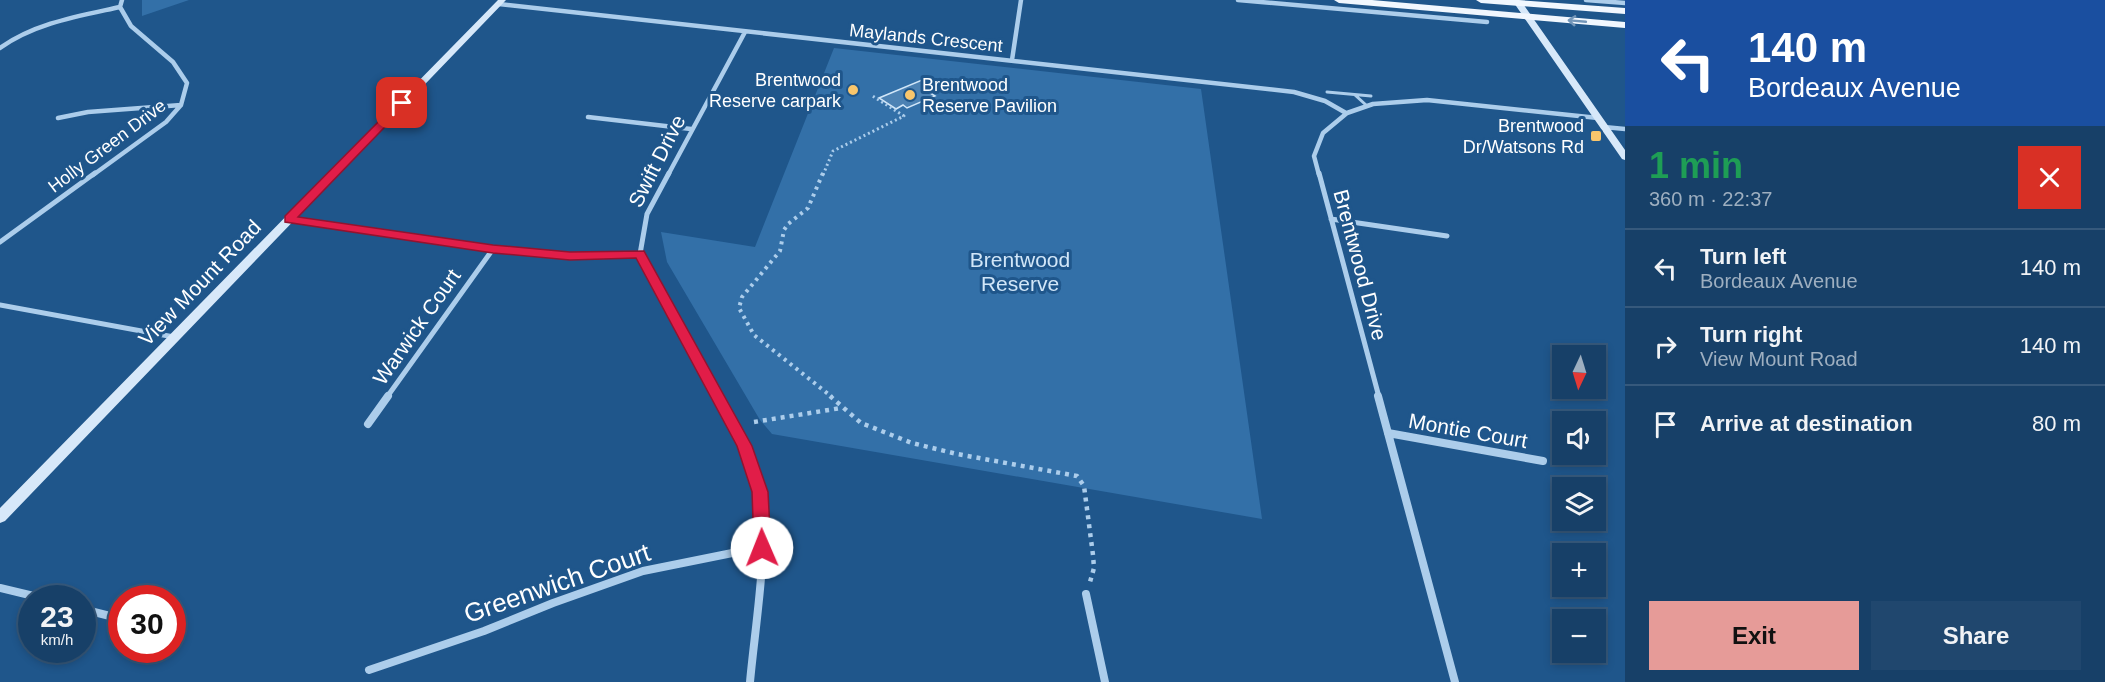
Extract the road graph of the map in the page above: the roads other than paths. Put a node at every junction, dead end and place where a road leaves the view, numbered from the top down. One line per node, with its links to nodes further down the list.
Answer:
1 (122, 0): 11 (street)
2 (1021, 0): 18 (street)
3 (1238, 0): 9 (street)
4 (1481, 0): 7 (main road)
5 (1586, 0): 8 (street)
6 (501, 2): 16 (street, Maylands Crescent); 32 (street, View Mount Road)
7 (1517, 2): 12 (main road); 13 (street)
8 (1608, 2): 10 (street); 12 (street)
9 (1339, 3): 13 (main road); 14 (street)
10 (1625, 3)
11 (120, 7): 17 (street); 22 (street, Holly Green Drive)
12 (1620, 11)
13 (1528, 16): 15 (main road, one-way to 13); 27 (street)
14 (1487, 22)
15 (1625, 25)
16 (745, 32): 18 (street, Maylands Crescent); 29 (street, Swift Drive)
17 (0, 48)
18 (1012, 60): 24 (street, Maylands Crescent)
19 (1327, 92): 20 (lane)
20 (1355, 95): 21 (lane); 23 (lane)
21 (1371, 96)
22 (181, 105): 26 (street); 35 (street, Holly Green Drive)
23 (1366, 105): 24 (street, Brentwood Drive); 27 (street, Brentwood Drive)
24 (1346, 113): 33 (street, Brentwood Drive)
25 (588, 117): 29 (street)
26 (58, 118)
27 (1598, 118): 28 (street)
28 (1604, 127): 30 (street); 31 (street)
29 (691, 129): 37 (street, Swift Drive)
30 (1625, 129)
31 (1625, 157)
32 (289, 219): 36 (street); 39 (street, View Mount Road)
33 (1331, 219): 34 (street); 41 (street, Brentwood Drive)
34 (1447, 236)
35 (0, 242)
36 (493, 249): 37 (street); 40 (street, Warwick Court)
37 (640, 254): 44 (street)
38 (0, 305): 39 (street)
39 (174, 338): 43 (street, View Mount Road)
40 (368, 424)
41 (1388, 433): 42 (street, Montie Court); 51 (street, Brentwood Drive)
42 (1543, 461)
43 (0, 517)
44 (762, 548): 48 (street, Greenwich Court); 49 (street)
45 (0, 588): 46 (street)
46 (18, 592)
47 (1086, 594): 50 (street)
48 (369, 670)
49 (750, 682)
50 (1105, 682)
51 (1455, 682)

